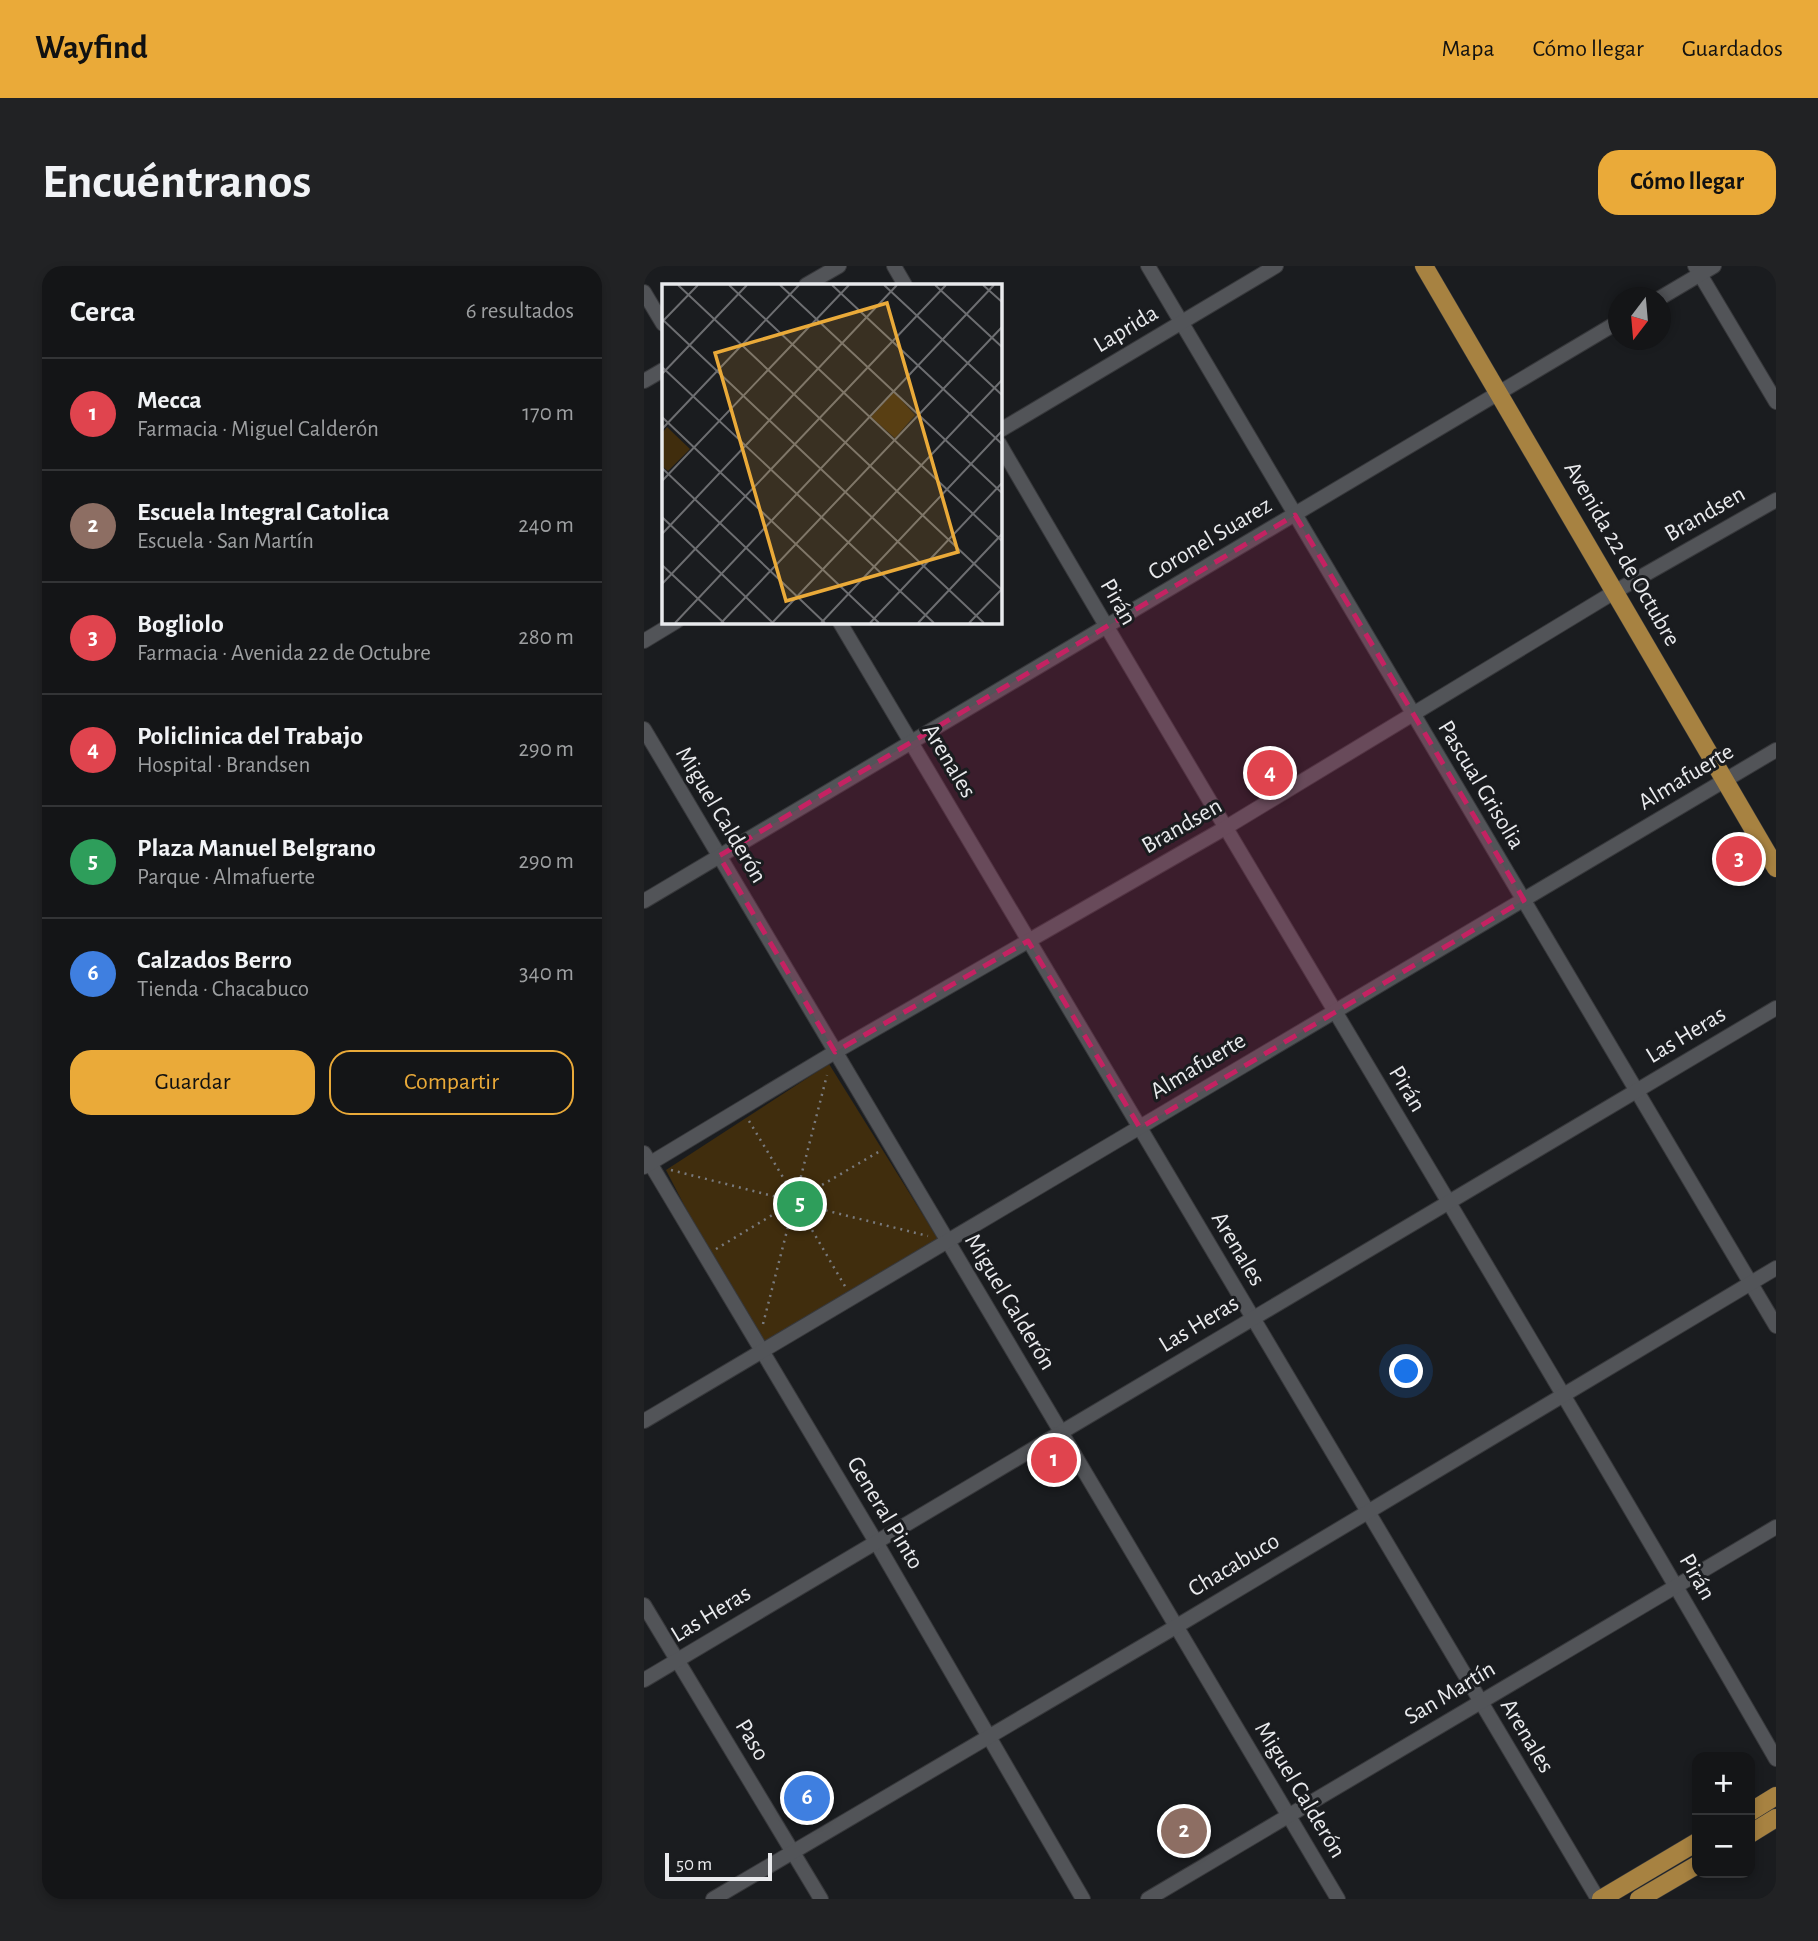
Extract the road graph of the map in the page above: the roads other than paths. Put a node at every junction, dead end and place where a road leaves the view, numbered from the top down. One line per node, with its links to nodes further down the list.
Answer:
1 (839, 266): 8 (street)
2 (894, 266): 9 (street)
3 (1148, 266): 13 (street, Pascual Grisolia)
4 (1276, 266): 13 (street, Laprida)
5 (1424, 266): 17 (main road, Avenida 22 de Octubre)
6 (1714, 266): 7 (street)
7 (1698, 270): 10 (street); 18 (street)
8 (808, 284)
9 (904, 284)
10 (1671, 290)
11 (644, 292): 12 (street)
12 (662, 322)
13 (1181, 323): 19 (street, Laprida); 22 (street, Pascual Grisolia)
14 (1608, 329): 17 (street, Coronel Suarez)
15 (662, 371): 16 (street)
16 (644, 381)
17 (1499, 393): 22 (street, Coronel Suarez); 23 (main road, Avenida 22 de Octubre)
18 (1776, 402)
19 (1001, 430)
20 (1001, 446): 26 (street, Pirán)
21 (1776, 500): 23 (street, Brandsen)
22 (1295, 515): 26 (street, Coronel Suarez); 28 (street, Pascual Grisolia)
23 (1616, 591): 28 (street, Brandsen); 32 (main road, Avenida 22 de Octubre)
24 (674, 623): 27 (street)
25 (840, 623): 30 (street, Arenales)
26 (1106, 627): 30 (street, Coronel Suarez); 33 (street, Pirán)
27 (644, 641)
28 (1413, 716): 33 (street, Brandsen); 36 (street, Pascual Grisolia)
29 (644, 729): 34 (street, Miguel Calderón)
30 (911, 743): 34 (street, Coronel Suarez); 38 (street, Arenales)
31 (1776, 750): 32 (street, Almafuerte)
32 (1725, 781): 35 (main road, Avenida 22 de Octubre); 36 (street, Almafuerte)
33 (1225, 828): 38 (street, Brandsen); 40 (street, Pirán)
34 (719, 856): 37 (street, Coronel Suarez); 41 (street, Miguel Calderón)
35 (1776, 868)
36 (1524, 900): 40 (street, Almafuerte); 42 (street, Pascual Grisolia)
37 (644, 901)
38 (1028, 941): 41 (street, Brandsen); 43 (street, Arenales)
39 (1776, 1008): 42 (street, Las Heras)
40 (1335, 1012): 43 (street, Almafuerte); 45 (street, Pirán)
41 (835, 1052): 44 (street, Brandsen); 46 (street, Miguel Calderón)
42 (1637, 1091): 45 (street, Las Heras); 48 (street, Pascual Grisolia)
43 (1140, 1128): 46 (street, Almafuerte); 49 (street, Arenales)
44 (646, 1161): 51 (street, General Pinto)
45 (1448, 1203): 49 (street, Las Heras); 52 (street, Pirán)
46 (948, 1241): 51 (street, Almafuerte); 54 (street, Miguel Calderón)
47 (1776, 1268): 48 (street, Chacabuco)
48 (1751, 1283): 50 (street, Pascual Grisolia); 52 (street, Chacabuco)
49 (1253, 1318): 54 (street, Las Heras); 55 (street, Arenales)
50 (1776, 1326)
51 (762, 1351): 53 (street, Almafuerte); 57 (street, General Pinto)
52 (1562, 1395): 55 (street, Chacabuco); 58 (street, Pirán)
53 (644, 1422)
54 (1061, 1432): 57 (street, Las Heras); 60 (street, Miguel Calderón)
55 (1367, 1511): 60 (street, Chacabuco); 63 (street, Arenales)
56 (1776, 1527): 58 (street, San Martín)
57 (876, 1542): 61 (street, Las Heras); 64 (street, General Pinto)
58 (1676, 1586): 63 (street, San Martín); 65 (street, Pirán)
59 (644, 1605): 61 (street, Paso)
60 (1177, 1626): 64 (street, Chacabuco); 68 (street, Miguel Calderón)
61 (677, 1660): 62 (street, Las Heras); 72 (street, Paso)
62 (644, 1680)
63 (1480, 1701): 68 (street, San Martín); 79 (street, Arenales)
64 (989, 1737): 72 (street, Chacabuco); 76 (street, General Pinto)
65 (1776, 1759)
66 (1776, 1796): 67 (main road)
67 (1755, 1808)
68 (1288, 1815): 77 (street, San Martín); 78 (street, Miguel Calderón)
69 (1776, 1818): 70 (main road)
70 (1755, 1831)
71 (1692, 1845): 79 (main road)
72 (793, 1852): 74 (street, Chacabuco); 75 (street, Paso)
73 (1692, 1868): 80 (main road)
74 (713, 1899)
75 (821, 1899)
76 (1083, 1899)
77 (1148, 1899)
78 (1338, 1899)
79 (1600, 1899)
80 (1639, 1899)

